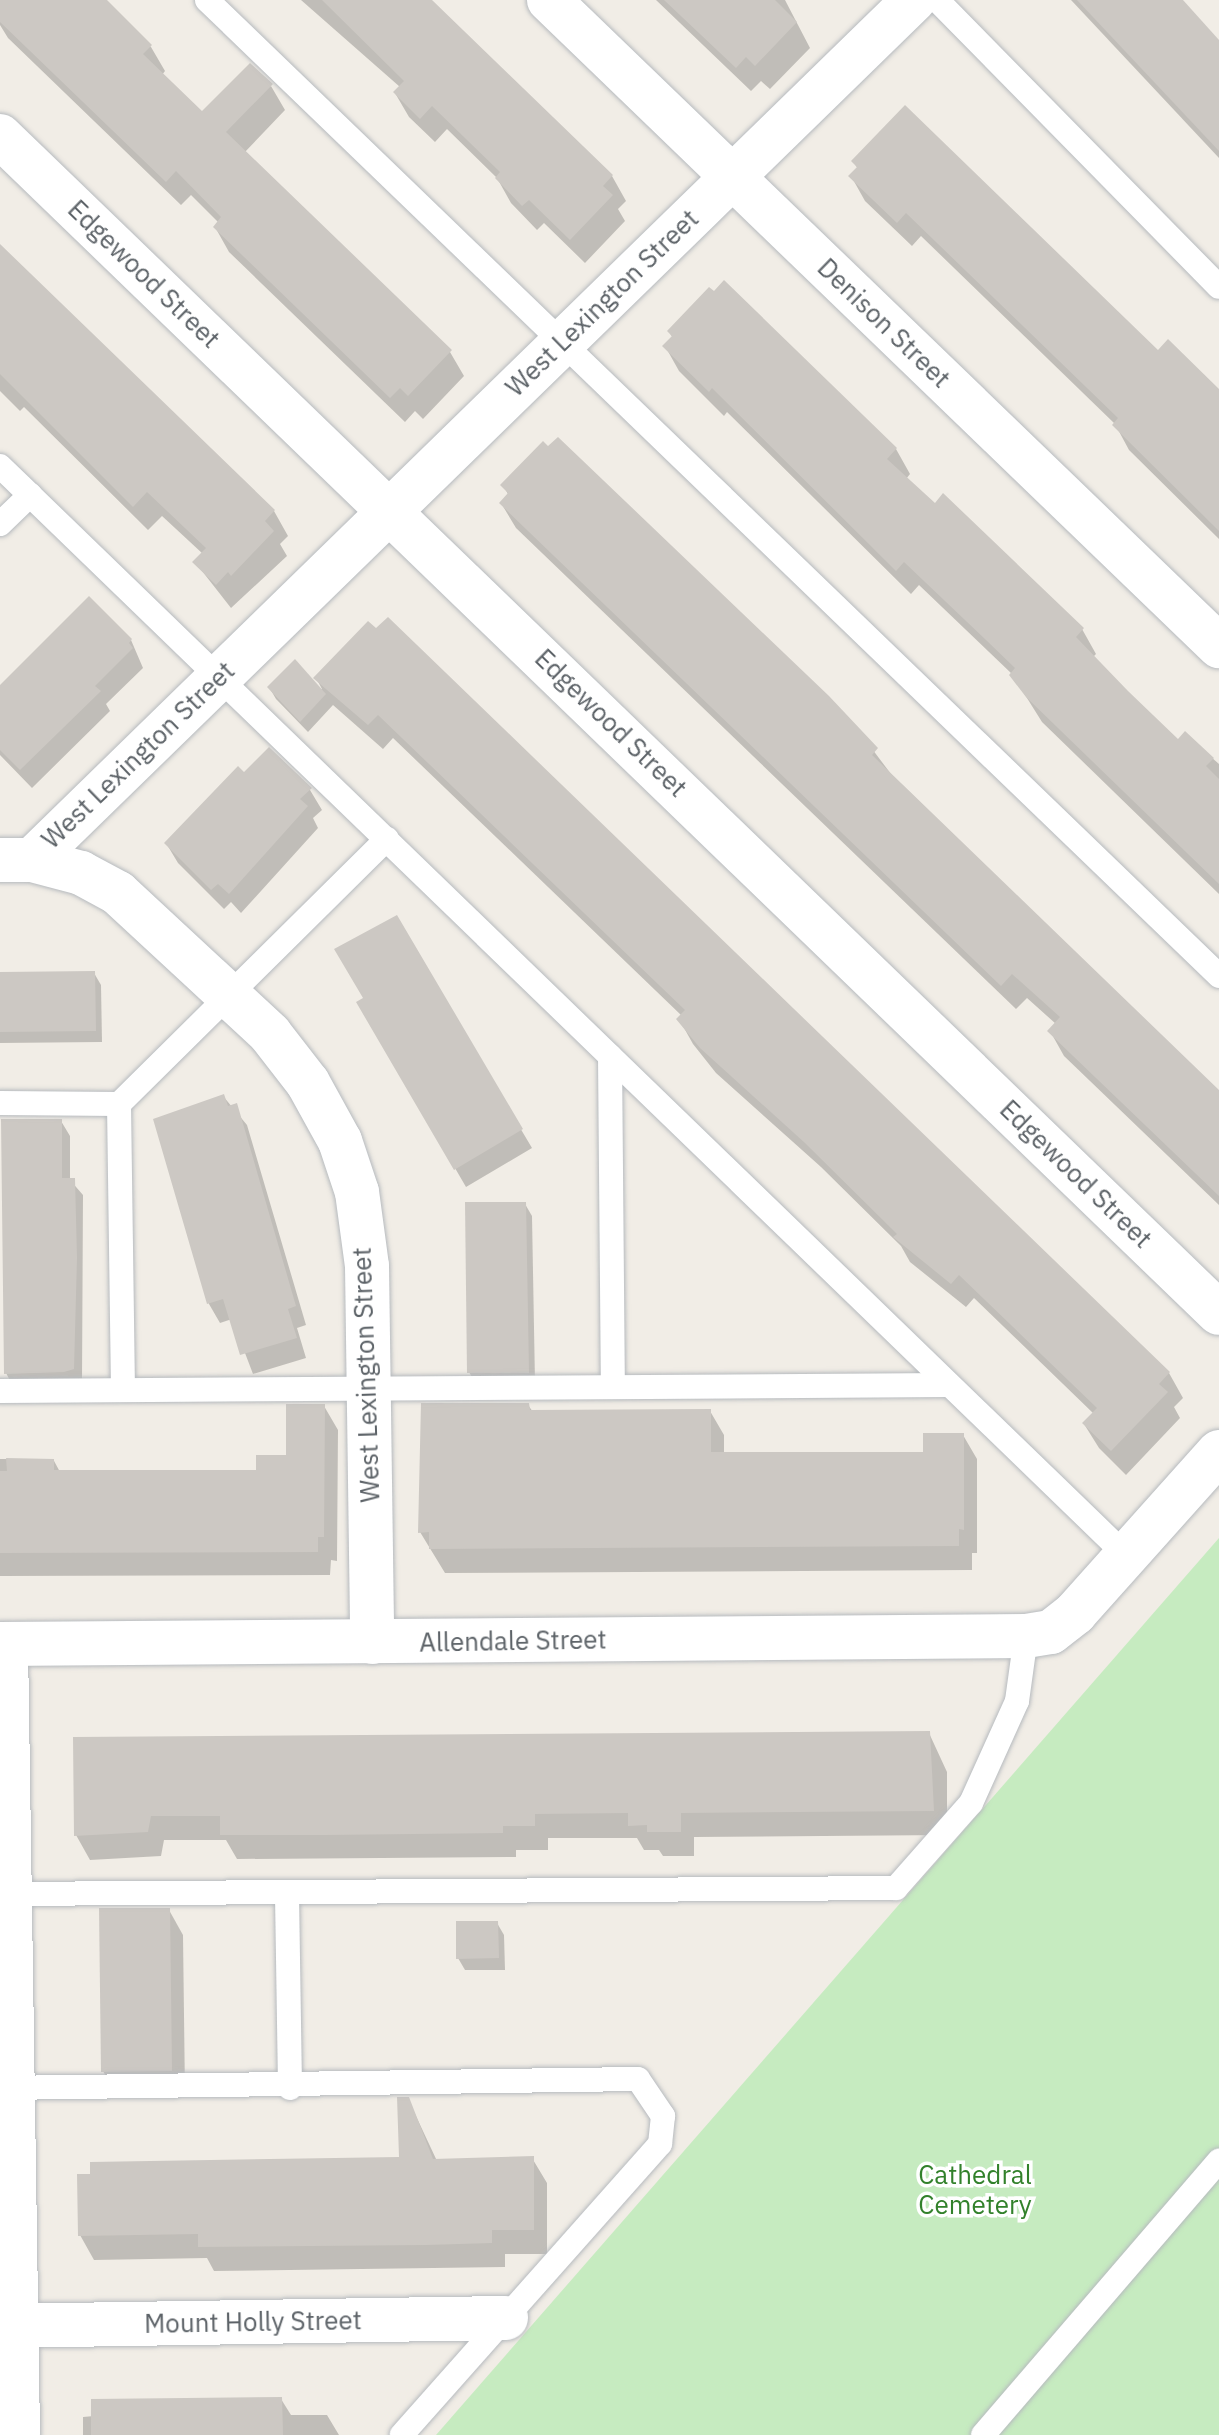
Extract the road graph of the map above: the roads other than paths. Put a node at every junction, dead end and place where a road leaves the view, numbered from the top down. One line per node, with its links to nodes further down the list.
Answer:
1 (207, 0): 7 (lane)
2 (549, 0): 5 (street, Denison Street)
3 (910, 3): 5 (street, West Lexington Street); 6 (lane)
4 (0, 136): 10 (street, Edgewood Street)
5 (732, 177): 7 (street, West Lexington Street); 12 (street, Denison Street)
6 (1219, 287)
7 (561, 344): 10 (street, West Lexington Street); 16 (lane)
8 (0, 466): 9 (lane)
9 (30, 495): 11 (lane); 13 (lane)
10 (391, 509): 13 (street, West Lexington Street); 21 (street, Edgewood Street)
11 (0, 524)
12 (1219, 646)
13 (218, 676): 14 (lane); 15 (street, West Lexington Street)
14 (387, 839): 17 (lane); 18 (lane)
15 (16, 860): 17 (street, West Lexington Street)
16 (1219, 976)
17 (228, 994): 20 (lane); 24 (street, West Lexington Street)
18 (610, 1056): 22 (lane); 23 (lane)
19 (0, 1103): 20 (lane)
20 (119, 1104): 25 (lane)
21 (1219, 1313)
22 (949, 1385): 23 (lane); 28 (lane)
23 (613, 1387): 24 (lane)
24 (369, 1389): 25 (lane); 30 (street, West Lexington Street)
25 (123, 1390): 26 (lane)
26 (0, 1391)
27 (1219, 1452): 28 (street, Allendale Street)
28 (1129, 1558): 29 (street, Allendale Street)
29 (1026, 1636): 30 (street, Allendale Street); 33 (lane)
30 (372, 1642): 31 (street, Allendale Street)
31 (3, 1644): 32 (street)
32 (5, 1894): 33 (lane); 34 (street)
33 (287, 1895): 35 (lane)
34 (6, 2088): 35 (lane); 38 (street)
35 (290, 2088): 37 (lane)
36 (1219, 2161): 41 (lane)
37 (506, 2318): 38 (street, Mount Holly Street); 40 (lane)
38 (8, 2326): 39 (street)
39 (18, 2435)
40 (402, 2435)
41 (983, 2435)

